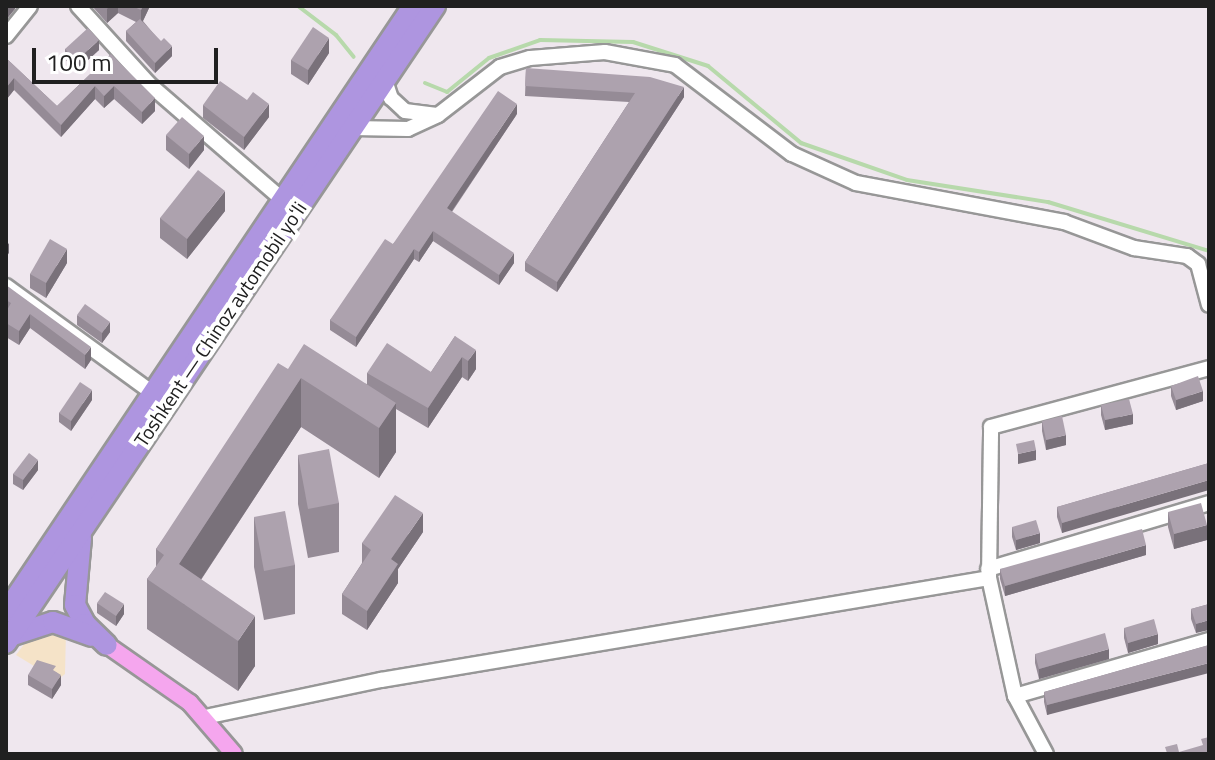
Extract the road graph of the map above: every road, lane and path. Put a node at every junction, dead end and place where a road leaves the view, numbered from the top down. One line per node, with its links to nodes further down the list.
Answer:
1 (30, 6): 5 (street)
2 (78, 6): 9 (street)
3 (413, 6): 9 (highway, Toshkent — Chinoz avtomobil yoʻli)
4 (435, 6): 6 (highway, Toshkent — Chinoz avtomobil yoʻli)
5 (6, 36)
6 (385, 80): 7 (street); 8 (highway, Toshkent — Chinoz avtomobil yoʻli)
7 (438, 115): 8 (street); 11 (street)
8 (353, 128): 12 (highway, Toshkent — Chinoz avtomobil yoʻli)
9 (283, 200): 12 (highway, Toshkent — Chinoz avtomobil yoʻli)
10 (6, 286): 14 (street)
11 (1209, 305)
12 (184, 363): 14 (highway, Toshkent — Chinoz avtomobil yoʻli); 16 (highway, Toshkent — Chinoz avtomobil yoʻli)
13 (1209, 368): 17 (street)
14 (153, 393): 18 (highway, Toshkent — Chinoz avtomobil yoʻli)
15 (1209, 503): 17 (street)
16 (82, 529): 19 (highway, Toshkent — Chinoz avtomobil yoʻli); 21 (highway)
17 (988, 574): 22 (street); 23 (street)
18 (6, 612)
19 (8, 639): 21 (highway)
20 (1209, 640): 22 (street)
21 (107, 645): 23 (main road)
22 (1015, 696): 25 (street)
23 (205, 717): 24 (main road)
24 (234, 754)
25 (1046, 754)

